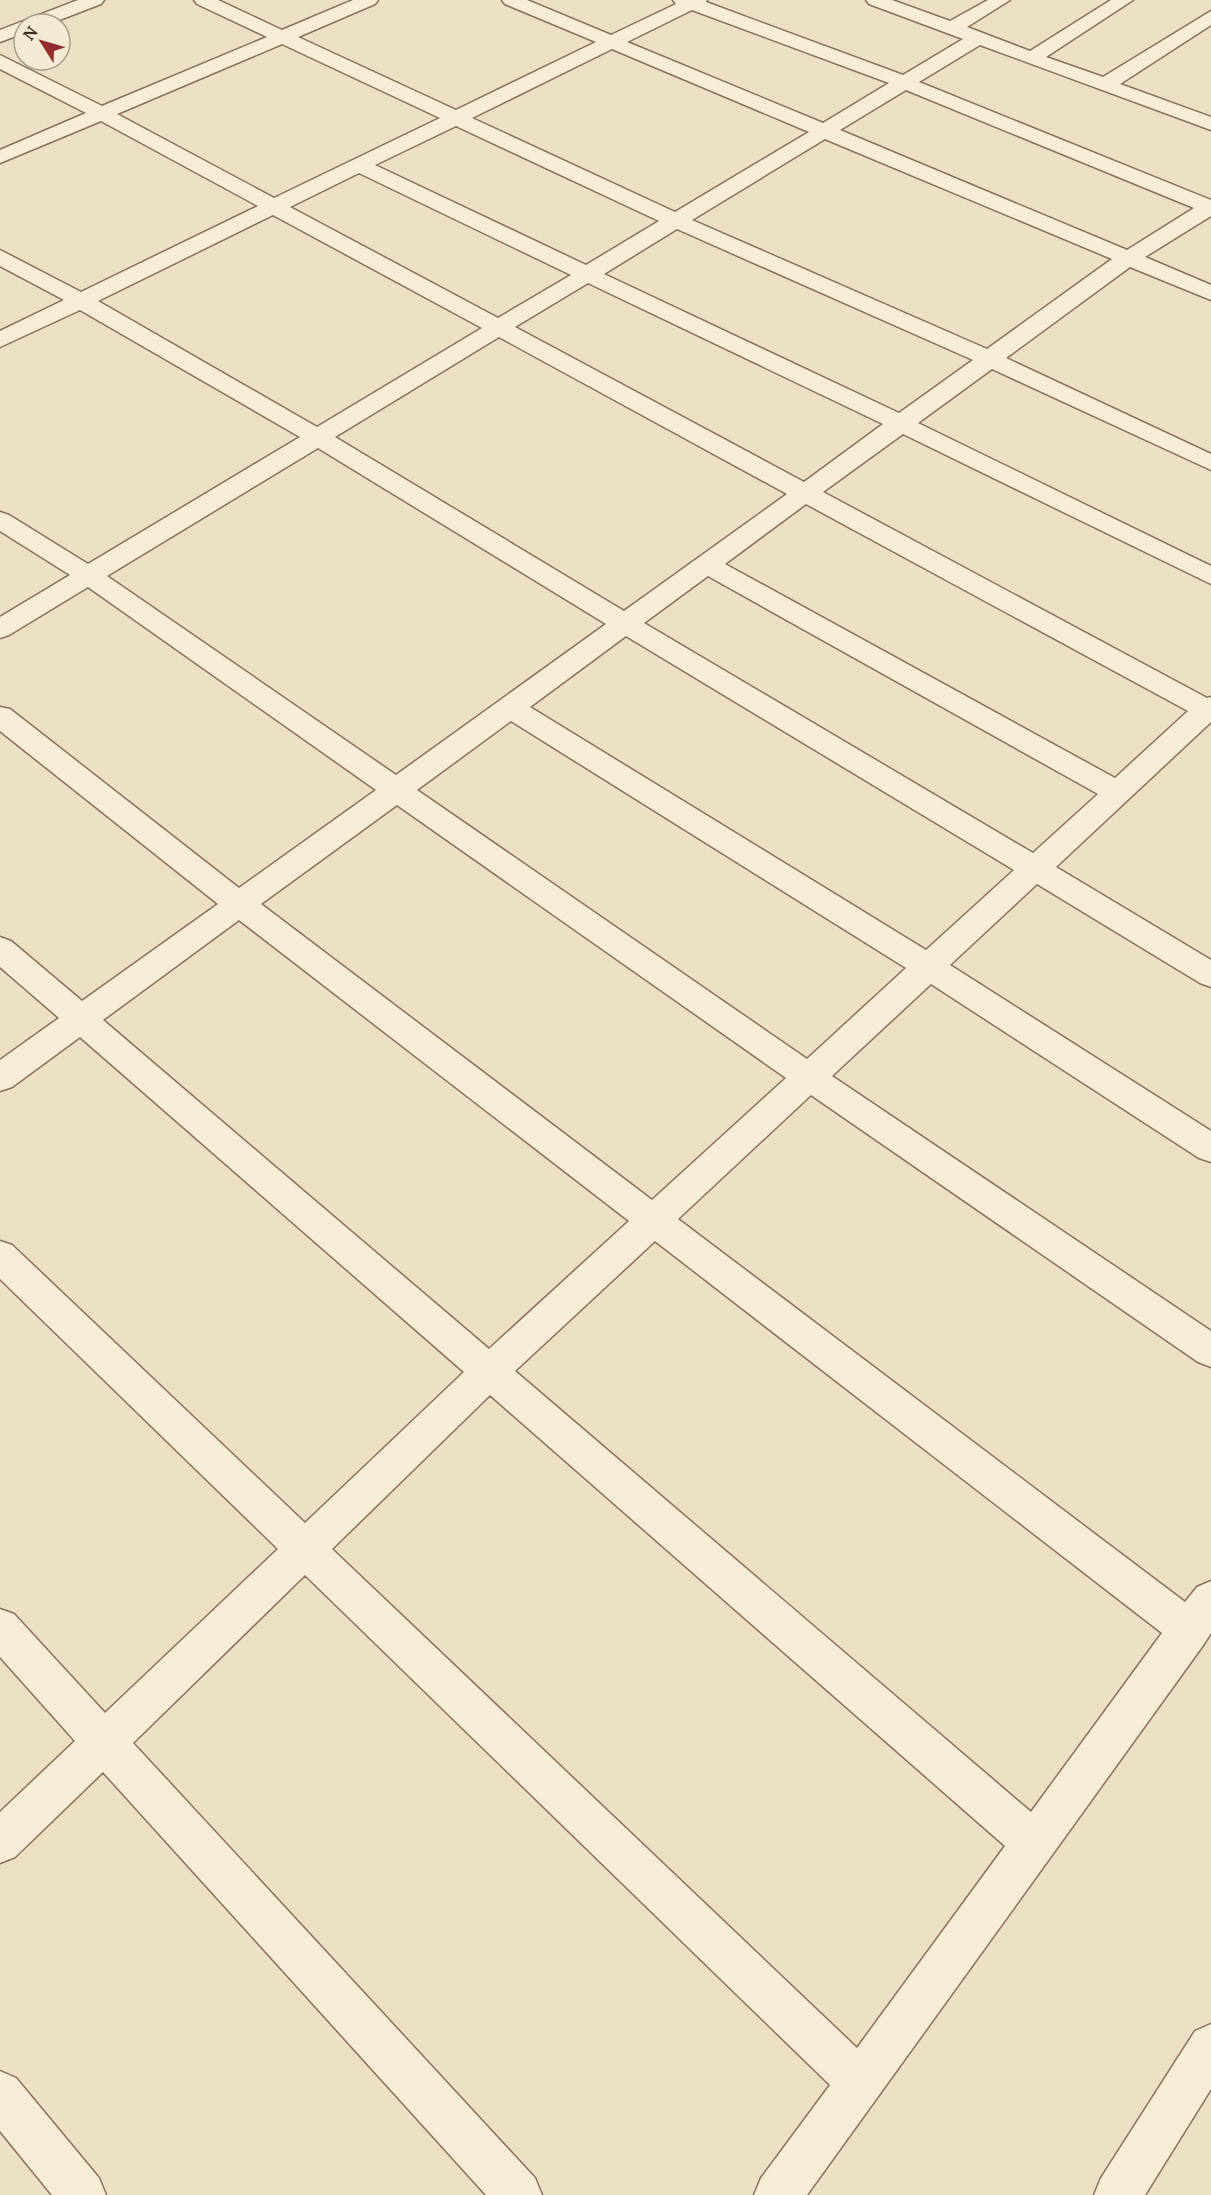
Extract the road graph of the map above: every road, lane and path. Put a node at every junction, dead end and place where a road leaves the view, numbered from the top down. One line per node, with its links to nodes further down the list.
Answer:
1 (95, 0): 9 (street)
2 (203, 0): 13 (street)
3 (369, 0): 13 (street)
4 (511, 0): 15 (street)
5 (1001, 0): 12 (street)
6 (1124, 0): 16 (street)
7 (690, 1): 15 (street); 18 (street)
8 (886, 2): 12 (street)
9 (67, 4): 10 (street)
10 (53, 12)
11 (1211, 17): 19 (street)
12 (952, 28): 14 (street)
13 (282, 37): 21 (street); 23 (street)
14 (978, 38): 16 (street); 18 (street)
15 (614, 42): 23 (street); 25 (street)
16 (1031, 58): 19 (street)
17 (0, 61): 21 (street)
18 (903, 82): 25 (street); 29 (street)
19 (1104, 85): 22 (street)
20 (1203, 104): 22 (street)
21 (102, 114): 26 (street); 28 (street)
22 (1186, 115): 24 (street)
23 (457, 119): 27 (street); 30 (street)
24 (1211, 124)
25 (822, 129): 30 (street); 32 (street)
26 (0, 157)
27 (360, 166): 28 (street); 33 (street)
28 (274, 207): 35 (street); 36 (street)
29 (1211, 207): 32 (street)
30 (674, 219): 33 (street); 38 (street)
31 (0, 257): 35 (street)
32 (1127, 259): 34 (street); 38 (street)
33 (584, 274): 36 (street); 39 (street)
34 (1211, 293)
35 (82, 301): 37 (street); 40 (street)
36 (497, 327): 40 (street); 42 (street)
37 (0, 340)
38 (990, 358): 39 (street); 41 (street)
39 (900, 423): 42 (street); 46 (street)
40 (319, 436): 45 (street); 47 (street)
41 (1211, 463)
42 (804, 493): 44 (street); 50 (street)
43 (0, 520): 45 (street)
44 (706, 564): 47 (street); 53 (street)
45 (89, 576): 48 (street); 52 (street)
46 (1211, 576)
47 (625, 624): 49 (street); 54 (street)
48 (0, 629)
49 (511, 708): 52 (street); 57 (street)
50 (1210, 709): 53 (street)
51 (0, 716): 55 (street)
52 (396, 789): 55 (street); 60 (street)
53 (1118, 792): 54 (street)
54 (1036, 867): 57 (street); 58 (street)
55 (239, 904): 59 (street); 63 (street)
56 (0, 949): 59 (street)
57 (928, 967): 60 (street); 62 (street)
58 (1211, 975)
59 (82, 1019): 61 (street); 66 (street)
60 (809, 1077): 63 (street); 65 (street)
61 (0, 1078)
62 (1211, 1148)
63 (654, 1220): 66 (street); 68 (street)
64 (0, 1256): 67 (street)
65 (1211, 1351)
66 (489, 1372): 67 (street); 72 (street)
67 (306, 1548): 70 (street); 74 (street)
68 (1200, 1615): 72 (street)
69 (0, 1628): 70 (street)
70 (104, 1742): 71 (street); 77 (street)
71 (0, 1842)
72 (1034, 1843): 74 (street)
73 (1211, 2047): 79 (street)
74 (860, 2082): 78 (street)
75 (0, 2094): 76 (street)
76 (82, 2195)
77 (518, 2195)
78 (778, 2195)
79 (1118, 2195)

